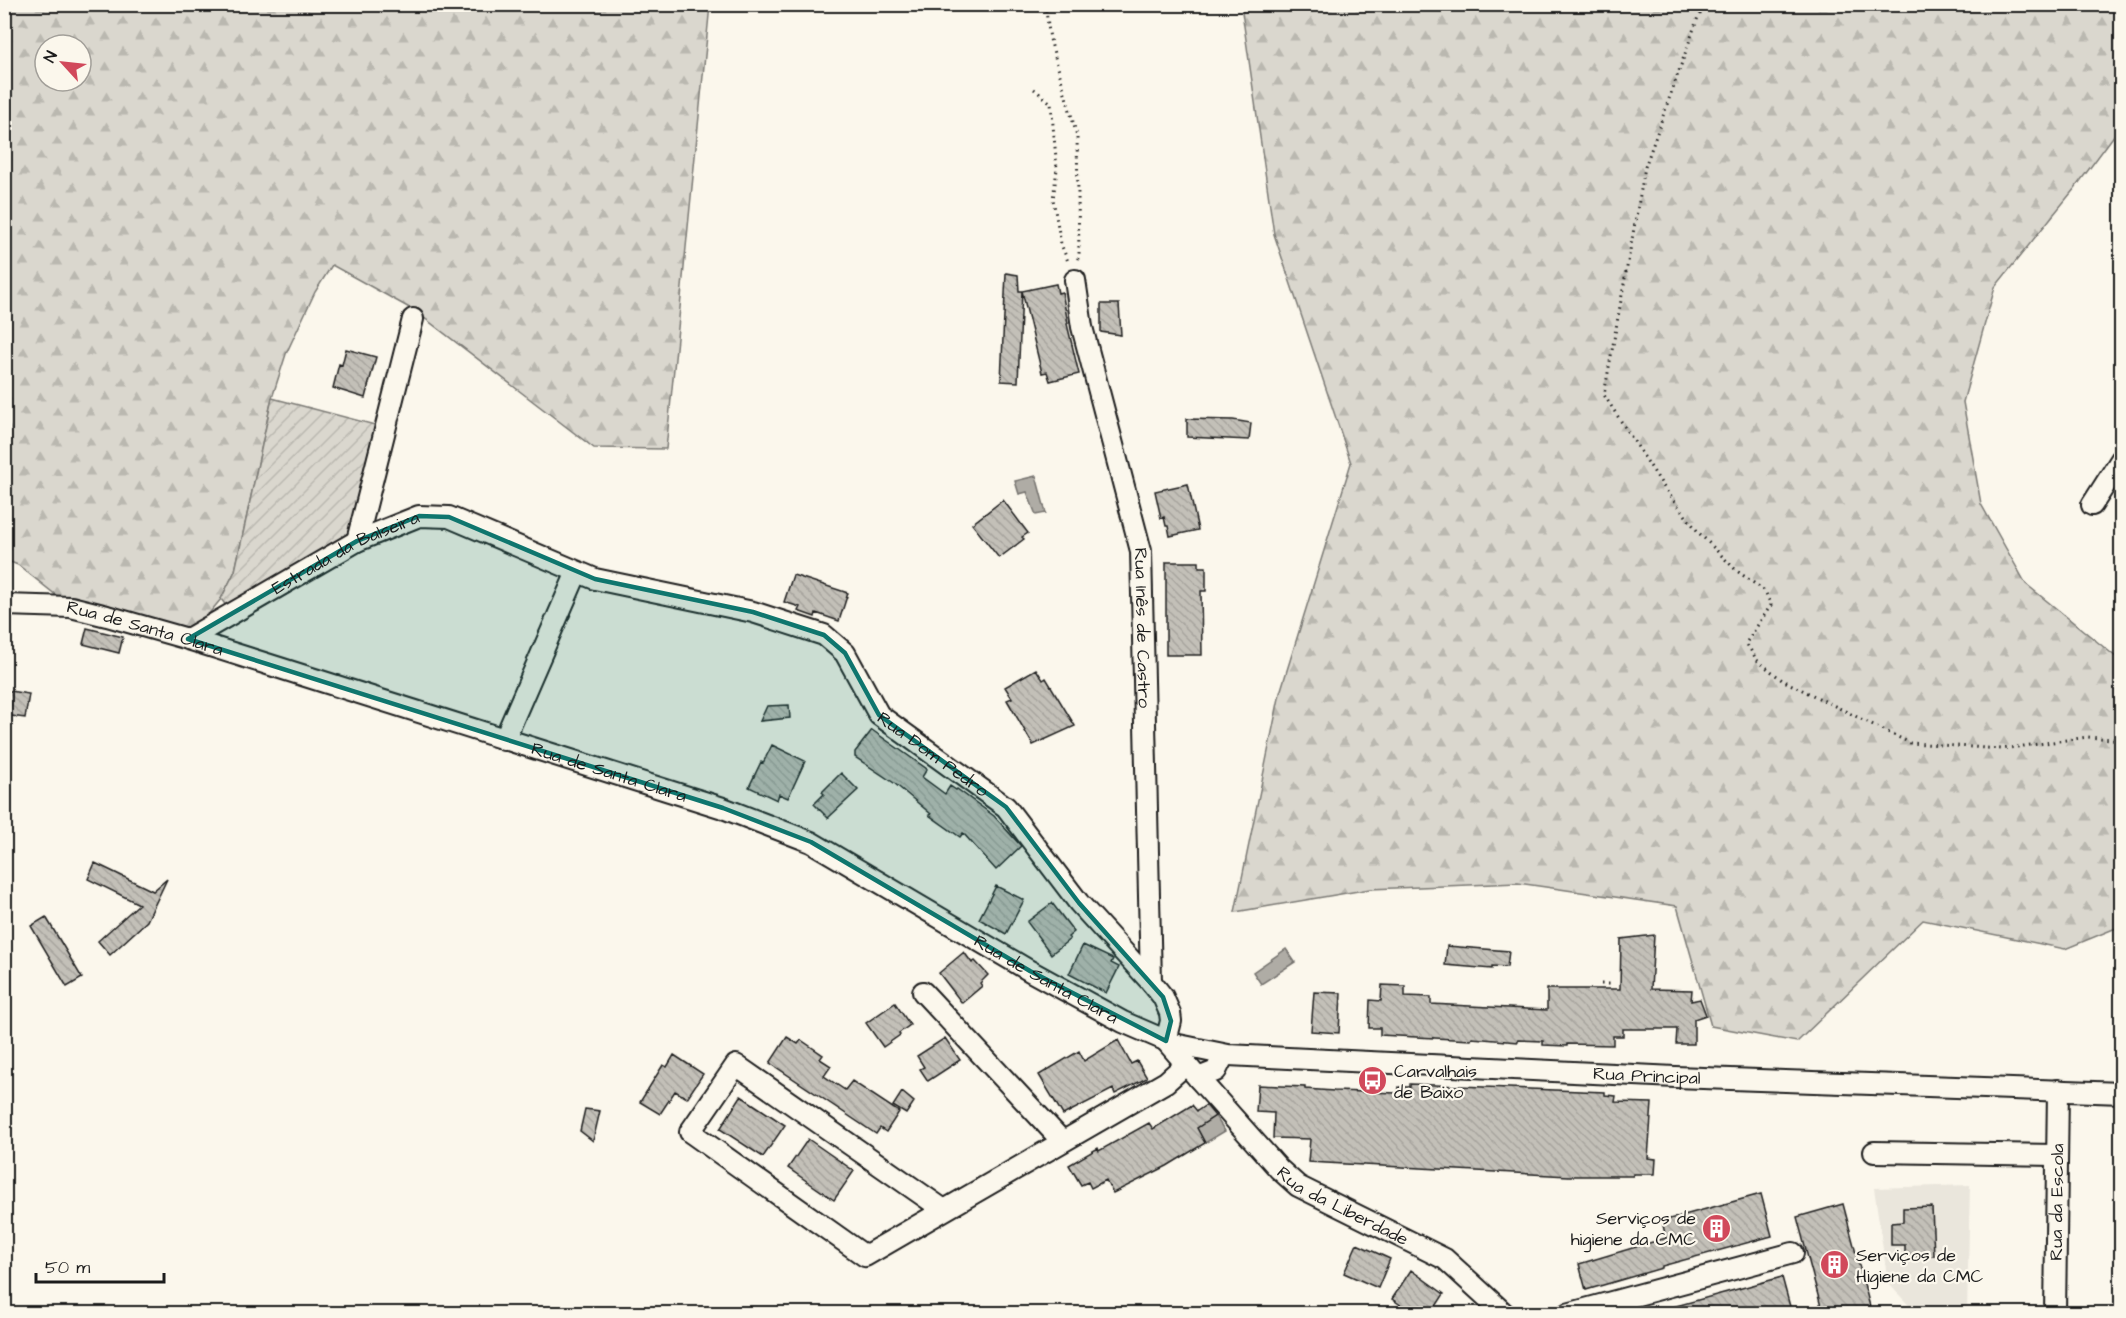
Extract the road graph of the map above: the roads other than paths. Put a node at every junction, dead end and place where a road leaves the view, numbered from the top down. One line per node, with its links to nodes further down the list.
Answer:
1 (1075, 280): 10 (street, Rua Inês de Castro)
2 (413, 319): 5 (street)
3 (2121, 458): 4 (street)
4 (2092, 505)
5 (357, 541): 6 (street, Estrada da Balseira); 8 (street, Estrada da Balseira)
6 (578, 572): 9 (street); 10 (street, Rua Dom Pedro)
7 (4, 605): 8 (street, Rua de Santa Clara)
8 (188, 639): 9 (street, Rua de Santa Clara)
9 (504, 740): 12 (street, Rua de Santa Clara)
10 (1151, 982): 12 (street, Rua Dom Pedro)
11 (923, 992): 17 (street)
12 (1170, 1042): 13 (street, Rua Principal); 14 (street, Rua da Liberdade)
13 (1224, 1055): 14 (street); 15 (street, Rua Principal)
14 (1192, 1072): 17 (street); 22 (street, Rua da Liberdade)
15 (2058, 1090): 16 (street, Rua Principal); 19 (street, Rua da Escola)
16 (2121, 1093)
17 (1062, 1141): 20 (street)
18 (1874, 1152): 19 (street)
19 (2056, 1155): 24 (street, Rua da Escola)
20 (944, 1210): 20 (street)
21 (1792, 1253): 23 (street)
22 (1505, 1314)
23 (1567, 1314)
24 (2055, 1314)

